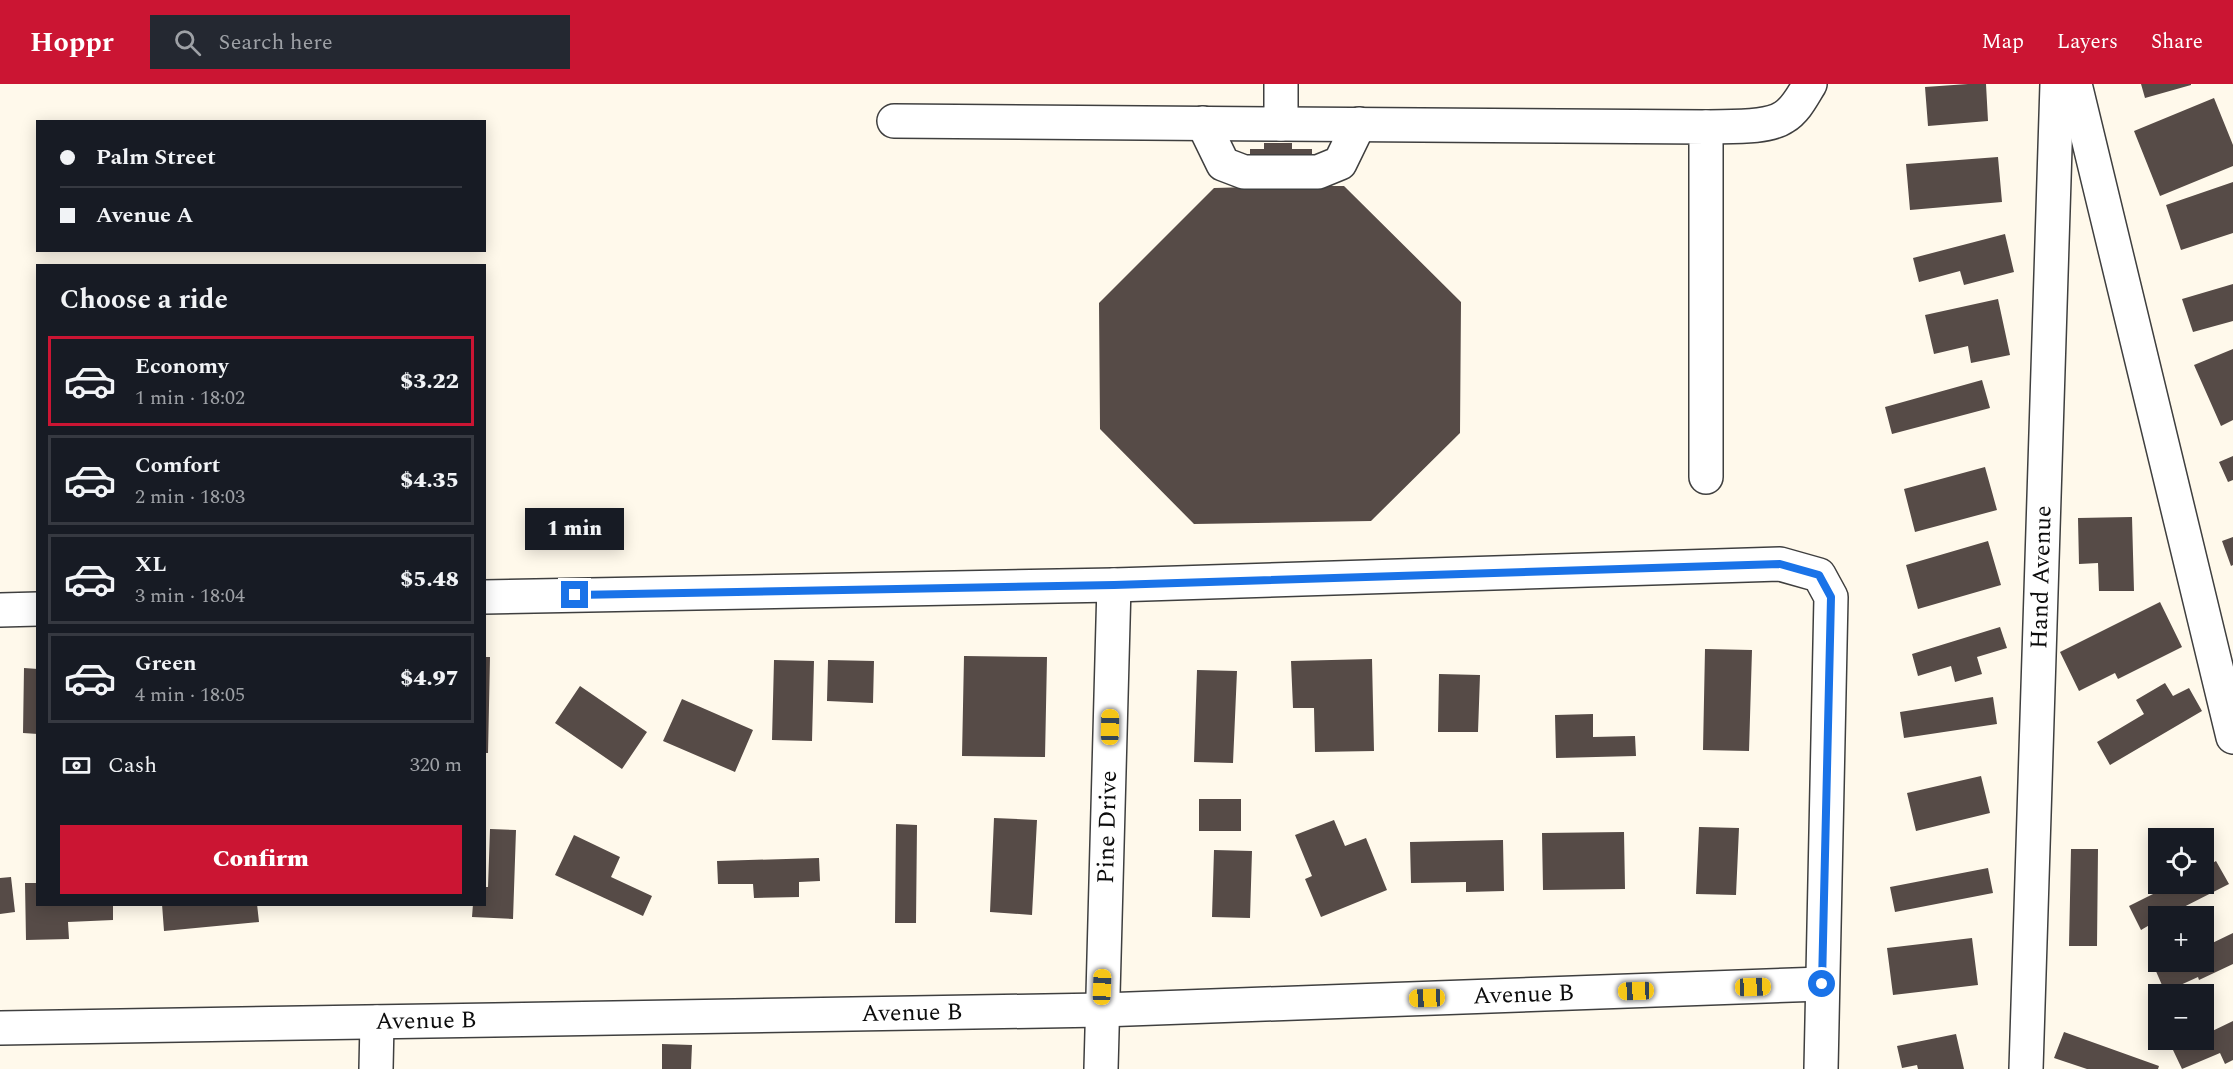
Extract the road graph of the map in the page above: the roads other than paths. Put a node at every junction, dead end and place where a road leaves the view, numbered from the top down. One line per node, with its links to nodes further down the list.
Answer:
1 (1281, 84): 7 (street)
2 (1810, 84): 9 (street)
3 (2057, 84): 23 (street, Hand Avenue)
4 (2074, 84): 15 (street)
5 (894, 121): 6 (street)
6 (1203, 123): 7 (street); 8 (street)
7 (1281, 124): 8 (street)
8 (1359, 124): 9 (street)
9 (1706, 127): 10 (street)
10 (1706, 477)
11 (1114, 585): 12 (street); 16 (street); 17 (street, Pine Drive)
12 (486, 597)
13 (36, 609): 14 (street)
14 (0, 610)
15 (2233, 737)
16 (1822, 984): 17 (street, Avenue B); 22 (street)
17 (1102, 1010): 18 (street, Avenue B); 21 (street, Pine Drive)
18 (377, 1022): 19 (street, Avenue B); 20 (street)
19 (0, 1028)
20 (376, 1069)
21 (1101, 1069)
22 (1821, 1069)
23 (2026, 1069)

